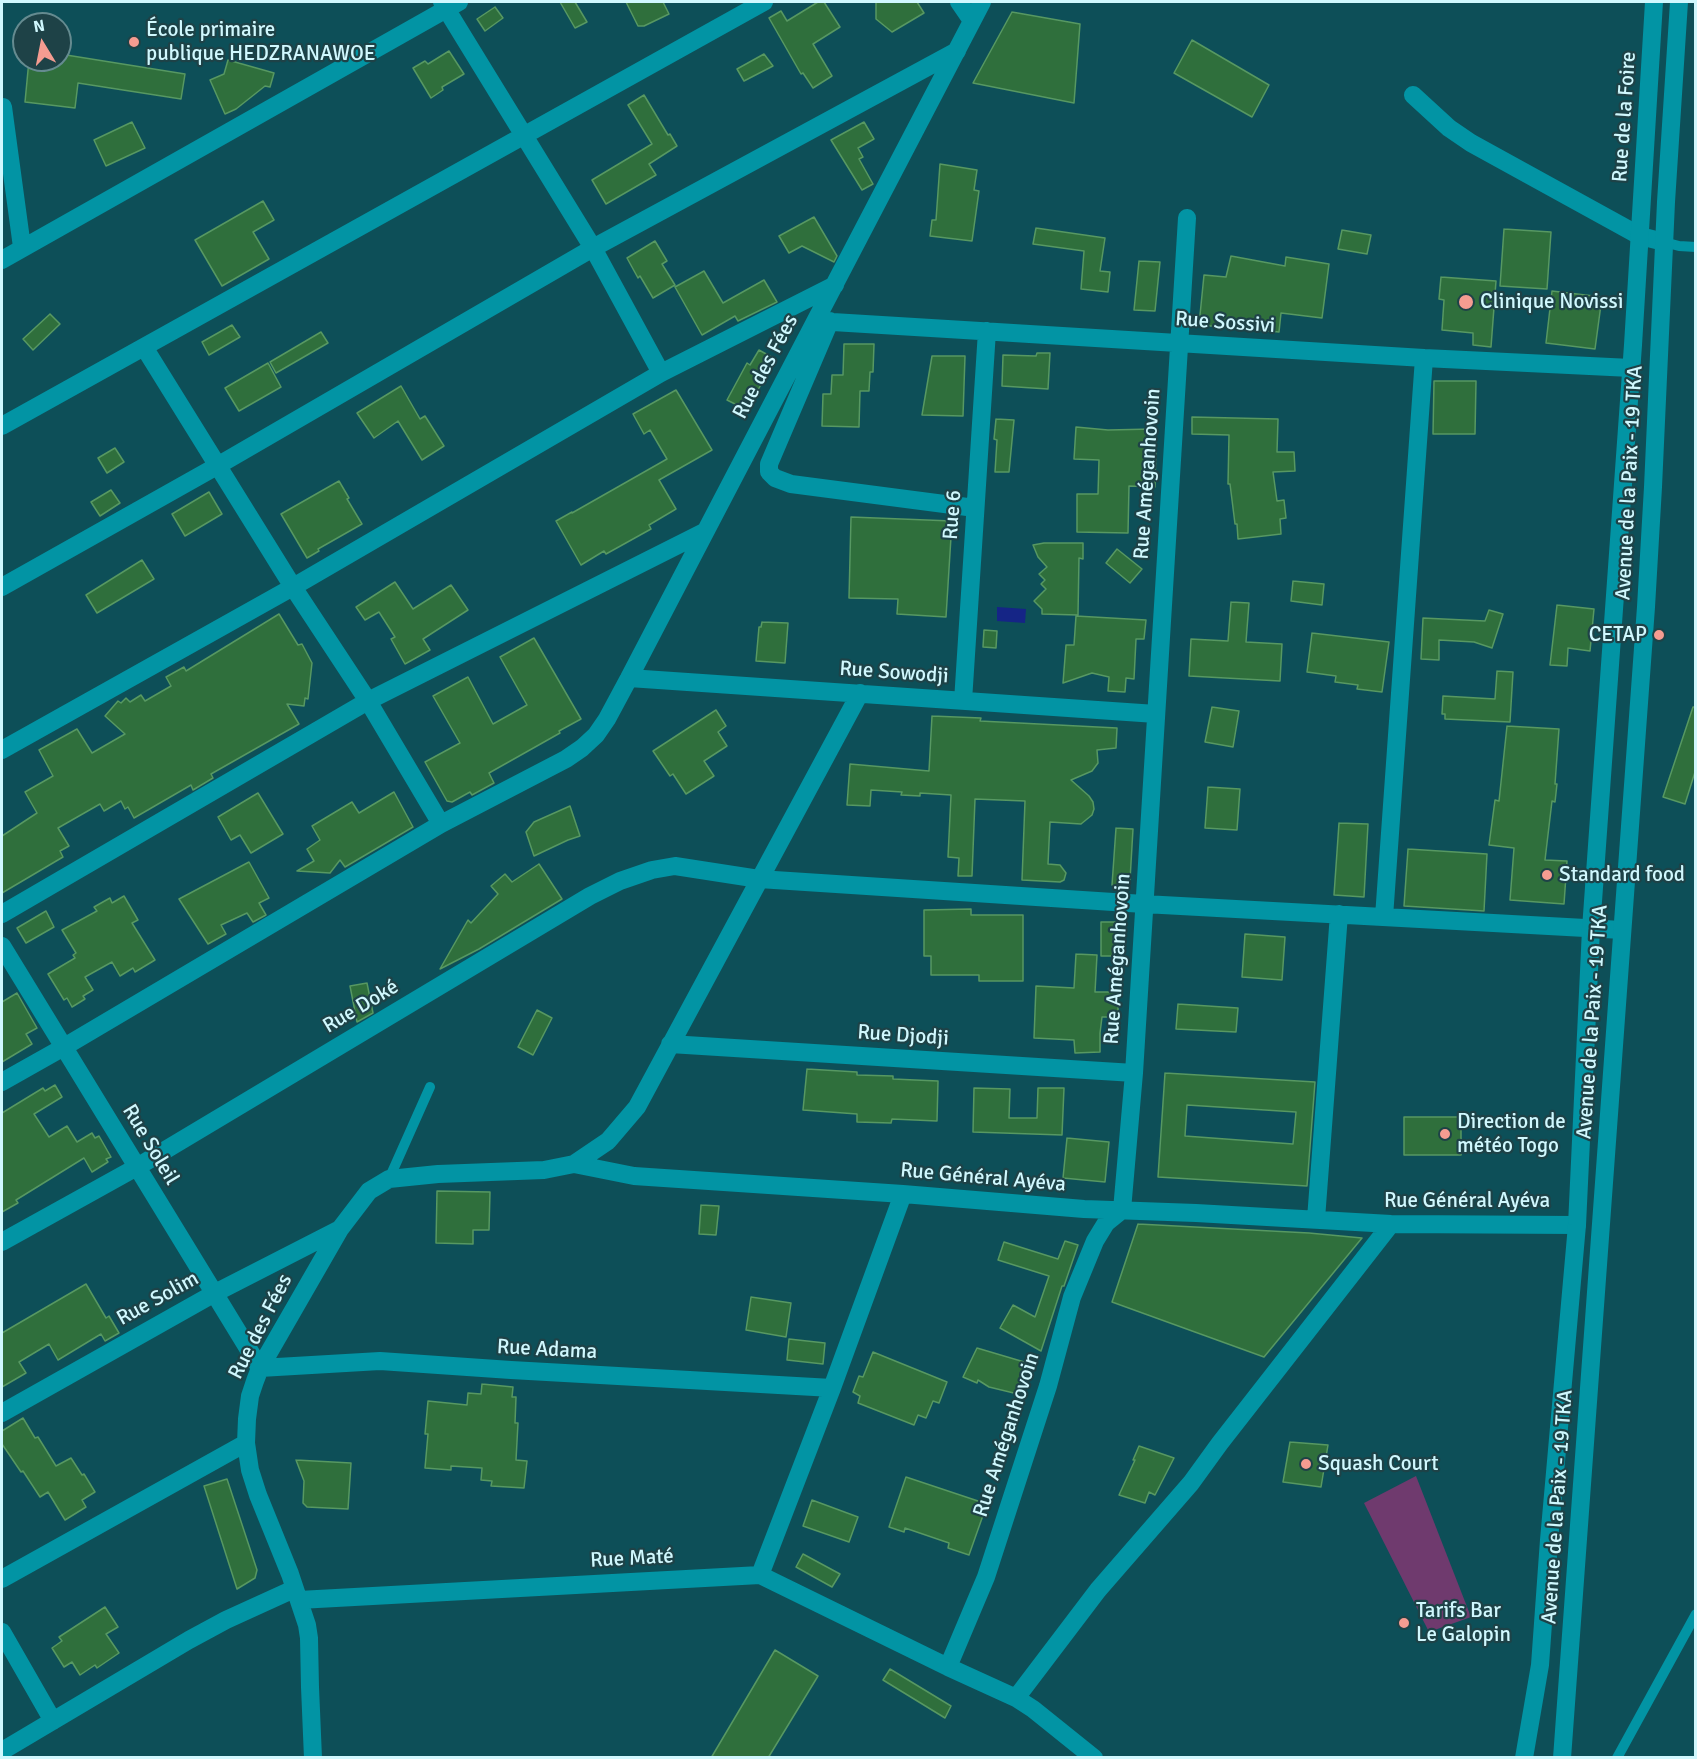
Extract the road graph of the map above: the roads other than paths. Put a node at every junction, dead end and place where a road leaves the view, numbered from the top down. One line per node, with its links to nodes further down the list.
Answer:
1 (764, 2): 11 (street)
2 (959, 2): 7 (street)
3 (982, 2): 7 (street, Rue des Fées)
4 (1654, 2): 13 (street, Rue de la Foire)
5 (1679, 2): 14 (street, Avenue de la Paix - 19 TKA)
6 (449, 4): 11 (street); 16 (street)
7 (972, 21): 8 (street, Rue des Fées)
8 (957, 51): 17 (street); 19 (street, Rue des Fées)
9 (1413, 95): 13 (street)
10 (3, 107): 16 (street)
11 (524, 135): 17 (street); 23 (street)
12 (1187, 218): 22 (street, Rue Améganhovoin)
13 (1640, 236): 14 (street); 25 (street, Avenue de la Paix - 19 TKA)
14 (1664, 242): 15 (lane); 30 (street, Avenue de la Paix - 19 TKA)
15 (1695, 247)
16 (22, 248): 18 (street)
17 (593, 248): 26 (street); 28 (street)
18 (2, 262)
19 (835, 285): 20 (street, Rue des Fées); 26 (street)
20 (823, 321): 21 (street, Rue Sossivi); 31 (street); 32 (street, Rue des Fées)
21 (987, 331): 22 (street, Rue Sossivi); 31 (street, Rue 6)
22 (1179, 343): 24 (street, Rue Sossivi); 39 (street, Rue Améganhovoin)
23 (144, 347): 27 (street); 28 (street)
24 (1424, 358): 25 (street, Rue Sossivi); 46 (street)
25 (1631, 368): 29 (street, Avenue de la Paix - 19 TKA)
26 (661, 373): 34 (street)
27 (2, 426)
28 (217, 466): 33 (street); 34 (street)
29 (1622, 486): 30 (street); 47 (street, Avenue de la Paix - 19 TKA)
30 (1653, 487): 48 (street, Avenue de la Paix - 19 TKA)
31 (975, 508): 38 (street, Rue 6)
32 (706, 531): 35 (street, Rue des Fées); 37 (street)
33 (2, 587)
34 (293, 587): 37 (street); 40 (street)
35 (629, 678): 36 (street, Rue Sowodji); 41 (street, Rue des Fées)
36 (860, 693): 38 (street, Rue Sowodji); 42 (street)
37 (368, 701): 41 (street); 44 (street)
38 (963, 701): 39 (street, Rue Sowodji)
39 (1156, 714): 43 (street, Rue Améganhovoin)
40 (2, 750)
41 (441, 824): 51 (street, Rue des Fées)
42 (759, 879): 43 (street, Rue Doké); 50 (street); 56 (street, Rue Doké)
43 (1144, 904): 45 (street, Rue Doké); 52 (street, Rue Améganhovoin)
44 (2, 914)
45 (1340, 914): 46 (street, Rue Doké); 60 (street)
46 (1384, 917): 47 (street, Rue Doké)
47 (1591, 928): 48 (street, Rue Doké); 62 (street, Avenue de la Paix - 19 TKA)
48 (1622, 930): 82 (street, Avenue de la Paix - 19 TKA)
49 (2, 946): 51 (street, Rue Soleil)
50 (670, 1044): 52 (street, Rue Djodji); 55 (street)
51 (64, 1047): 53 (street, Rue des Fées); 56 (street, Rue Soleil)
52 (1134, 1073): 59 (street, Rue Améganhovoin)
53 (2, 1082)
54 (430, 1087): 57 (lane)
55 (574, 1164): 57 (street, Rue Général Ayéva); 58 (street, Rue Général Ayéva)
56 (137, 1167): 64 (street, Rue Doké); 65 (street, Rue Soleil)
57 (389, 1179): 63 (street, Rue des Fées)
58 (903, 1194): 59 (street, Rue Général Ayéva); 67 (street)
59 (1122, 1210): 60 (street, Rue Général Ayéva); 75 (street, Rue Améganhovoin)
60 (1316, 1220): 61 (street, Rue Général Ayéva)
61 (1392, 1224): 62 (street, Rue Général Ayéva); 76 (street)
62 (1576, 1225): 81 (street, Avenue de la Paix - 19 TKA)
63 (340, 1229): 65 (street, Rue Solim); 66 (street, Rue des Fées)
64 (2, 1242)
65 (215, 1293): 66 (street, Rue Soleil); 68 (street, Rue Solim)
66 (260, 1368): 67 (street, Rue Adama); 69 (street, Rue des Fées)
67 (832, 1388): 70 (street)
68 (2, 1413)
69 (246, 1443): 71 (street); 72 (street, Rue des Fées)
70 (760, 1575): 72 (street, Rue Maté); 75 (street, Rue Maté)
71 (2, 1579)
72 (297, 1594): 77 (street); 79 (street, Rue des Fées)
73 (1695, 1614): 83 (lane)
74 (2, 1632): 77 (street)
75 (948, 1667): 76 (street, Rue Maté)
76 (1016, 1698): 80 (street, Rue Maté)
77 (53, 1721): 78 (street)
78 (2, 1751)
79 (314, 1758)
80 (1094, 1758)
81 (1524, 1758)
82 (1562, 1758)
83 (1617, 1758)

